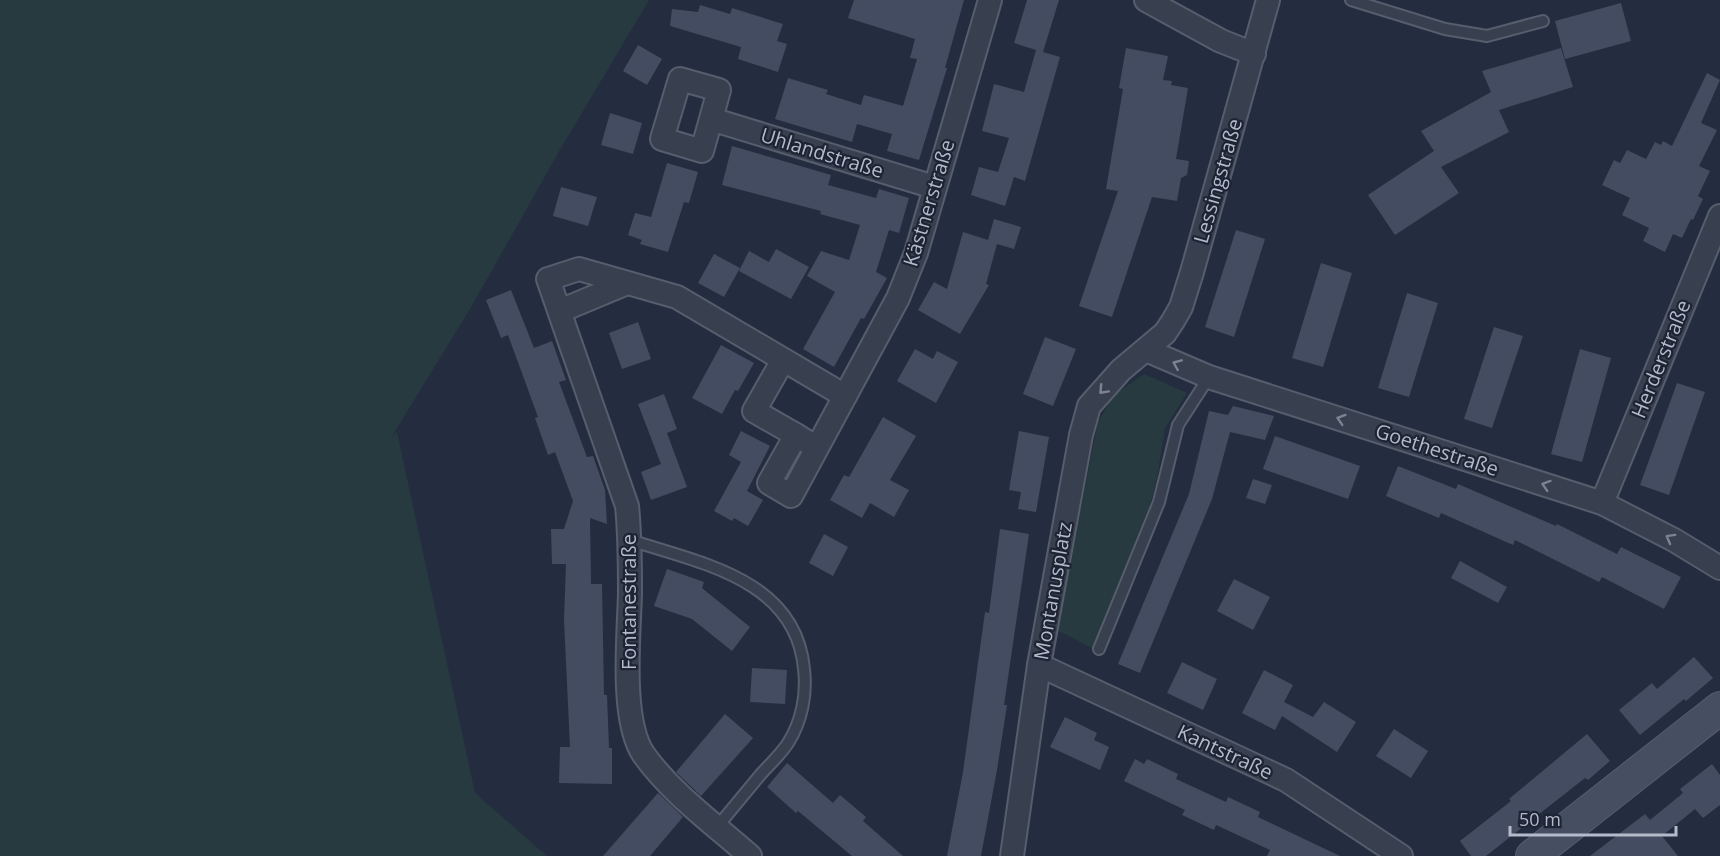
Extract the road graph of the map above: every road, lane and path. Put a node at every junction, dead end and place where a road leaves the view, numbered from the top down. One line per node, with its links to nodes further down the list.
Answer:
1 (990, 0): 8 (street, Kästnerstraße)
2 (1146, 0): 6 (street)
3 (1268, 0): 6 (street, Lessingstraße)
4 (1351, 0): 5 (lane)
5 (1543, 21)
6 (1254, 54): 12 (street, Lessingstraße)
7 (711, 119): 8 (street, Uhlandstraße)
8 (934, 187): 15 (street, Kästnerstraße)
9 (1720, 216): 18 (street, Herderstraße)
10 (627, 283): 11 (street); 11 (street, Fontanestraße); 13 (street, Fontanestraße)
11 (560, 311): 19 (street, Fontanestraße)
12 (1146, 350): 14 (street, Goethestraße, one-way to 12); 22 (street, Montanusplatz, one-way to 22)
13 (783, 360): 15 (street); 16 (street)
14 (1209, 377): 18 (street, Goethestraße, one-way to 14); 21 (lane)
15 (845, 396): 17 (street, Kästnerstraße)
16 (796, 435): 17 (street); 17 (street, Kästnerstraße)
17 (818, 448)
18 (1602, 503): 20 (street, Goethestraße, one-way to 18)
19 (630, 540): 24 (street, Fontanestraße); 24 (lane)
20 (1720, 568)
21 (1099, 649)
22 (1040, 665): 26 (street, Montanusplatz); 27 (street, Kantstraße)
23 (1720, 708): 28 (main road)
24 (717, 827): 25 (street, Fontanestraße)
25 (750, 856)
26 (1012, 856)
27 (1401, 856)
28 (1532, 856)

